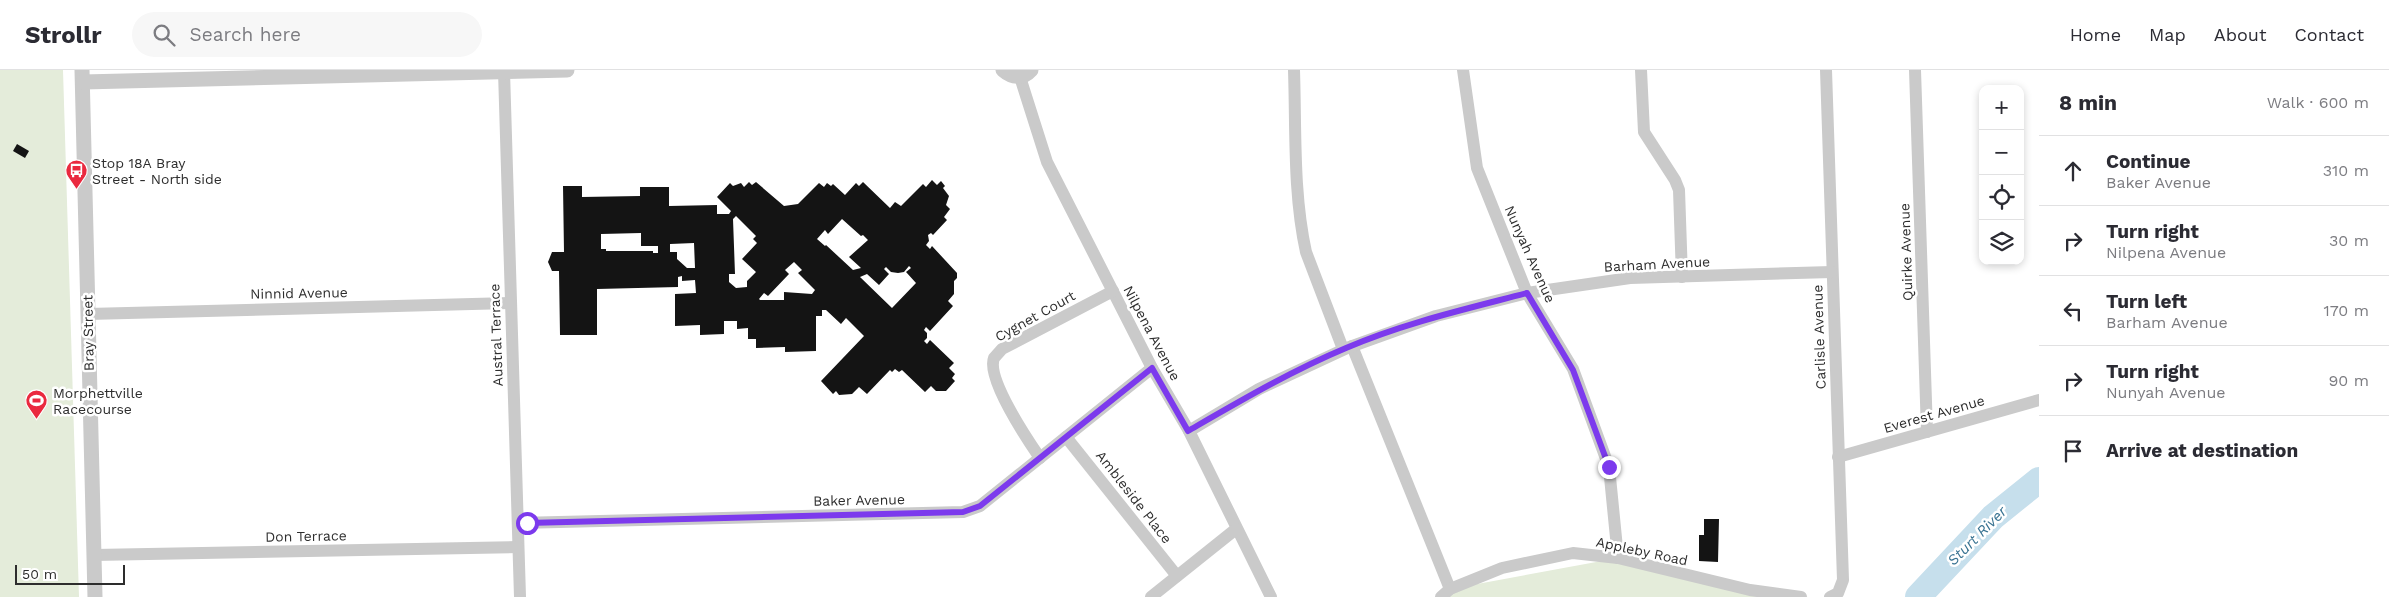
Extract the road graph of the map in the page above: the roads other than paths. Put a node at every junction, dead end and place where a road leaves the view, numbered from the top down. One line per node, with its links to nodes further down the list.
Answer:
1 (567, 70): 8 (street)
2 (1003, 70): 9 (street)
3 (1294, 70): 17 (street)
4 (1463, 70): 14 (street, Nunyah Avenue)
5 (1641, 70): 12 (street)
6 (1826, 70): 11 (street, Carlisle Avenue)
7 (1915, 70): 21 (street, Quirke Avenue)
8 (504, 71): 10 (street); 15 (street, Austral Terrace)
9 (1026, 73): 13 (street, Nilpena Avenue)
10 (82, 76): 16 (street, Bray Street)
11 (1832, 272): 12 (street, Barham Avenue); 23 (street, Carlisle Avenue)
12 (1682, 277): 14 (street, Barham Avenue)
13 (1113, 291): 18 (street, Nilpena Avenue); 24 (street, Cygnet Court)
14 (1527, 293): 17 (street, Barham Avenue); 29 (street, Nunyah Avenue)
15 (511, 303): 16 (street, Ninnid Avenue); 25 (street, Austral Terrace)
16 (88, 314): 28 (street, Bray Street)
17 (1348, 348): 20 (street, Barham Avenue); 31 (street, Appleby Road)
18 (1152, 368): 20 (street, Nilpena Avenue); 22 (street, Baker Avenue)
19 (2039, 400): 21 (street, Everest Avenue)
20 (1188, 431): 26 (street, Nilpena Avenue)
21 (1927, 432): 23 (street, Everest Avenue)
22 (1066, 437): 24 (street, Baker Avenue); 30 (street, Ambleside Place)
23 (1838, 457): 37 (street, Carlisle Avenue)
24 (1040, 458): 25 (street, Baker Avenue)
25 (518, 523): 27 (street, Austral Terrace)
26 (1236, 529): 30 (street); 35 (street, Nilpena Avenue)
27 (518, 547): 28 (street, Don Terrace); 33 (street, Austral Terrace)
28 (94, 555): 32 (street, Bray Street)
29 (1618, 558): 31 (street, Appleby Road); 36 (street, Appleby Road)
30 (1177, 576): 34 (street)
31 (1446, 593)
32 (95, 597)
33 (520, 597)
34 (1151, 597)
35 (1271, 597)
36 (1801, 597)
37 (1830, 597)

